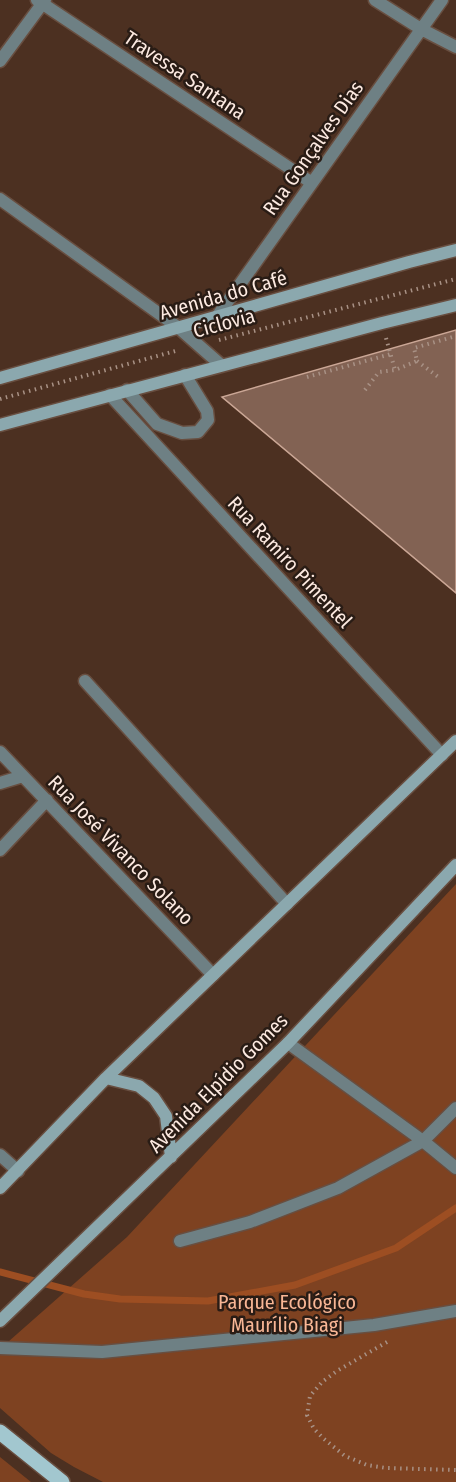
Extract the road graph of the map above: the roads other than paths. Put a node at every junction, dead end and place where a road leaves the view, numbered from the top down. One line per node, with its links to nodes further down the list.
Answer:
1 (375, 0): 4 (street)
2 (442, 0): 4 (street, Rua Gonçalves Dias)
3 (41, 1): 6 (street); 7 (street, Travessa Santana)
4 (421, 29): 5 (street); 7 (street, Rua Gonçalves Dias)
5 (456, 47)
6 (0, 61)
7 (312, 183): 11 (street, Rua Gonçalves Dias)
8 (0, 199): 12 (street)
9 (456, 250): 11 (main road, Avenida do Café)
10 (456, 305): 13 (main road)
11 (216, 318): 12 (main road, Avenida do Café)
12 (179, 328): 13 (street); 15 (main road, Avenida do Café)
13 (221, 365): 14 (main road)
14 (185, 375): 16 (main road); 16 (street)
15 (0, 378)
16 (127, 390): 17 (main road)
17 (110, 395): 18 (main road); 22 (street, Rua Ramiro Pimentel)
18 (0, 425)
19 (85, 681): 28 (street)
20 (456, 741): 22 (main road)
21 (0, 752): 23 (street, Rua José Vivanco Solano)
22 (442, 755): 28 (main road)
23 (23, 776): 24 (street); 25 (street, Rua José Vivanco Solano)
24 (0, 783)
25 (47, 800): 26 (street); 29 (street, Rua José Vivanco Solano)
26 (0, 850)
27 (456, 865): 30 (main road, Avenida Elpídio Gomes)
28 (287, 904): 29 (main road)
29 (213, 975): 31 (main road)
30 (288, 1043): 33 (street); 35 (main road, Avenida Elpídio Gomes)
31 (105, 1078): 35 (main road); 37 (main road)
32 (456, 1108): 33 (street)
33 (423, 1141): 36 (street); 39 (street)
34 (0, 1155): 37 (street)
35 (171, 1157): 43 (main road, Avenida Elpídio Gomes)
36 (456, 1168)
37 (18, 1171): 38 (main road)
38 (0, 1188)
39 (180, 1241)
40 (456, 1303): 42 (street)
41 (456, 1311): 42 (street)
42 (438, 1314): 44 (street)
43 (0, 1321)
44 (0, 1348)
45 (0, 1432): 46 (main road)
46 (62, 1482)

